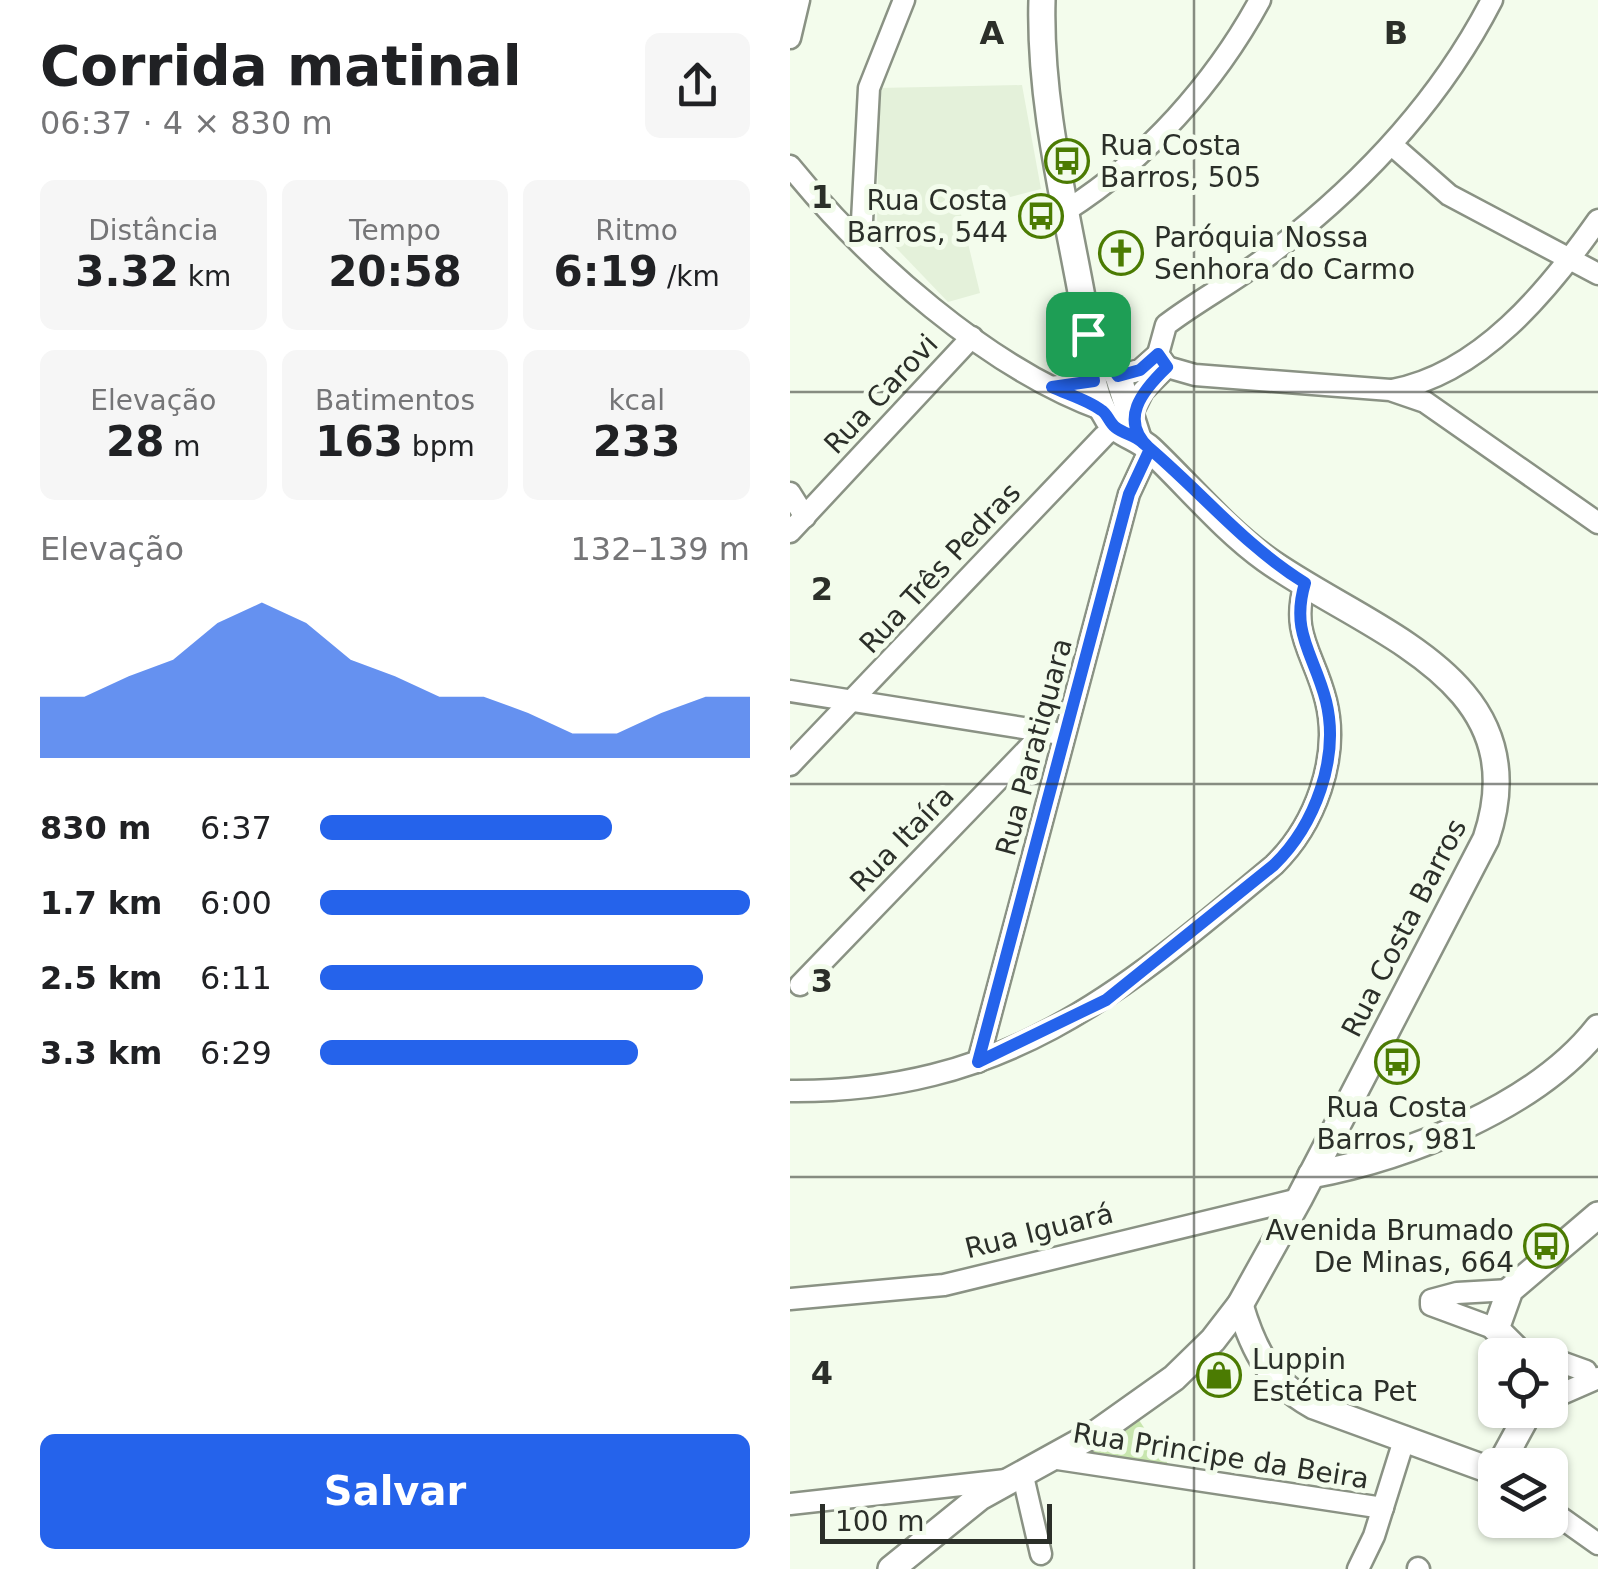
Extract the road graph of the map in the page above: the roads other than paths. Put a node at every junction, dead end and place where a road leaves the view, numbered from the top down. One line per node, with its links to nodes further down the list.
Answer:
1 (799, 0): 6 (street)
2 (904, 0): 11 (street)
3 (1042, 0): 9 (main road)
4 (1260, 0): 9 (street)
5 (1492, 0): 7 (street)
6 (790, 38)
7 (1392, 144): 12 (street); 15 (street)
8 (790, 166): 11 (street)
9 (1067, 210): 16 (main road)
10 (1598, 220): 12 (street)
11 (861, 240): 14 (street)
12 (1569, 258): 13 (street); 18 (street)
13 (1598, 274)
14 (972, 338): 17 (street); 22 (street, Rua Carovi)
15 (1163, 360): 16 (street); 18 (street); 19 (street)
16 (1106, 378): 17 (street); 19 (main road, Rua Costa Barros)
17 (1052, 387): 19 (street)
18 (1390, 390): 21 (street)
19 (1128, 427): 23 (main road, Rua Costa Barros); 25 (street, Rua Três Pedras); 27 (street, Rua Paratiquara)
20 (790, 493): 22 (street)
21 (1598, 523)
22 (797, 524)
23 (1305, 583): 31 (street); 33 (main road, Rua Costa Barros)
24 (790, 691): 25 (street)
25 (852, 701): 26 (street); 28 (street, Rua Três Pedras)
26 (1045, 731): 27 (street); 29 (street, Rua Itaíra)
27 (1067, 735): 31 (street, Rua Paratiquara)
28 (790, 766)
29 (800, 985)
30 (1598, 1028): 33 (main road)
31 (978, 1062): 32 (street)
32 (790, 1091)
33 (1312, 1175): 34 (main road, Rua Costa Barros)
34 (1300, 1199): 37 (street, Rua Iguará); 38 (main road, Rua Costa Barros)
35 (1598, 1215): 36 (main road)
36 (1510, 1290): 39 (main road); 39 (street)
37 (790, 1299)
38 (1240, 1305): 44 (main road); 45 (main road, Rua Costa Barros)
39 (1496, 1329): 40 (main road)
40 (1510, 1338)
41 (1568, 1369): 42 (street)
42 (1593, 1379): 43 (street)
43 (1568, 1391)
44 (1405, 1437): 46 (main road); 49 (street)
45 (1050, 1458): 47 (main road, Rua Costa Barros); 49 (street, Rua Principe da Beira)
46 (1478, 1465)
47 (1016, 1476): 48 (street); 52 (street); 53 (main road, Rua Costa Barros)
48 (790, 1504)
49 (1383, 1508): 54 (street)
50 (1568, 1523): 51 (street)
51 (1598, 1544)
52 (1040, 1554)
53 (891, 1569)
54 (1358, 1569)

